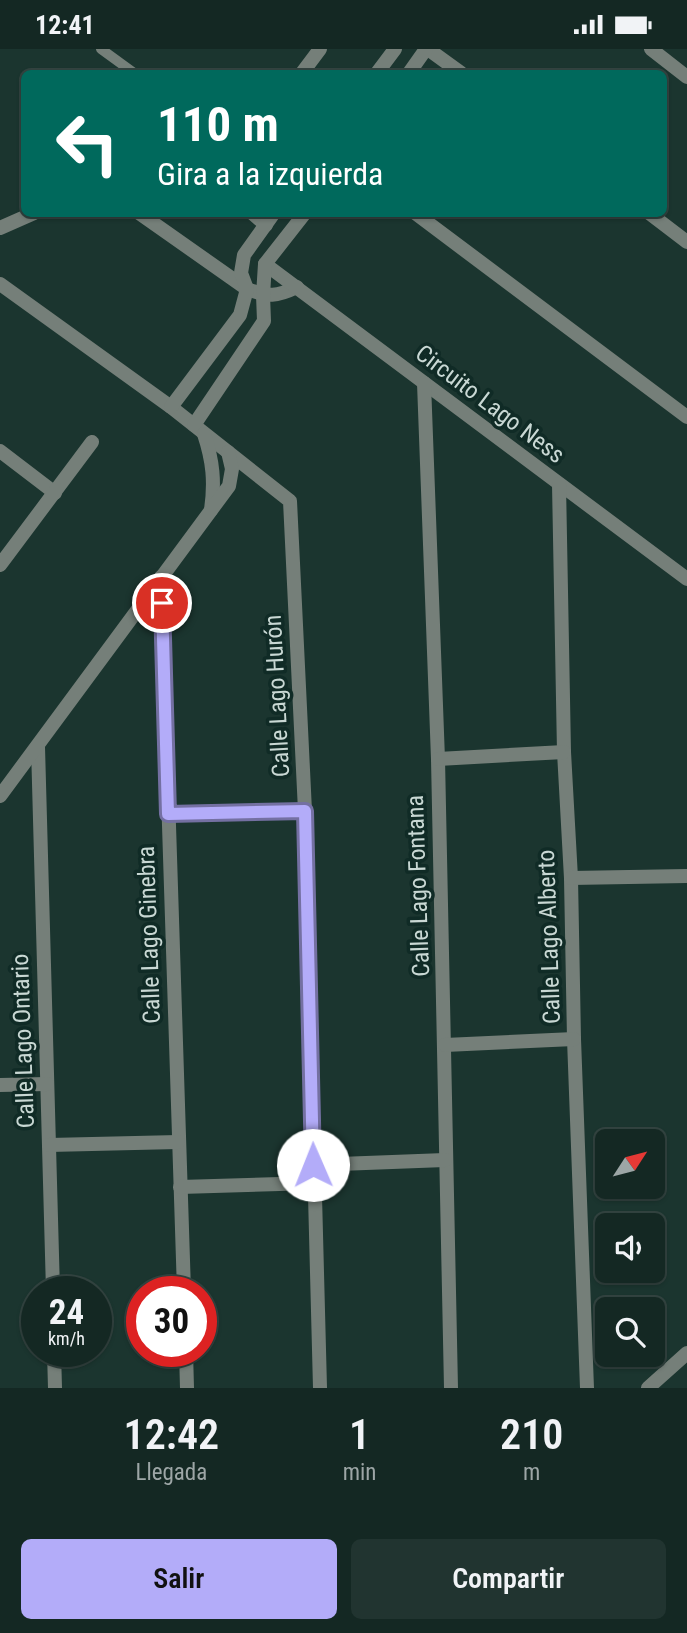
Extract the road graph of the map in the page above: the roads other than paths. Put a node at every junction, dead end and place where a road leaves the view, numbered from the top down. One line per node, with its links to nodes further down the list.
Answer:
1 (101, 49): 6 (lane)
2 (320, 49): 7 (street)
3 (396, 49): 8 (street)
4 (427, 49): 9 (street); 10 (street)
5 (651, 49): 11 (street)
6 (130, 70)
7 (304, 70)
8 (379, 70)
9 (411, 70)
10 (457, 70)
11 (687, 77)
12 (25, 217): 18 (street)
13 (145, 217): 23 (street)
14 (302, 217): 20 (street)
15 (420, 217): 27 (street)
16 (654, 217): 19 (street)
17 (270, 219): 23 (street)
18 (0, 228)
19 (687, 242)
20 (265, 264): 22 (street, Circuito Lago Ness); 24 (street)
21 (0, 284): 26 (street)
22 (298, 287): 24 (street); 25 (street, Circuito Lago Ness)
23 (247, 289): 24 (street); 26 (street)
24 (263, 295): 28 (street)
25 (424, 383): 32 (street, Circuito Lago Ness); 40 (street, Calle Lago Fontana)
26 (171, 407): 28 (street)
27 (687, 417)
28 (199, 429): 31 (street, Calle Lago Hurón); 34 (street)
29 (92, 442): 33 (street)
30 (0, 451): 33 (street)
31 (228, 452): 34 (street); 42 (street, Calle Lago Hurón)
32 (559, 484): 37 (street, Circuito Lago Ness); 39 (street, Calle Lago Alberto)
33 (55, 493): 35 (street)
34 (210, 513): 36 (street)
35 (0, 565)
36 (161, 577): 38 (street); 43 (street, Calle Lago Ginebra)
37 (687, 579)
38 (38, 747): 41 (street); 48 (street, Calle Lago Ontario)
39 (564, 752): 40 (street); 45 (street, Calle Lago Alberto)
40 (438, 759): 47 (street, Calle Lago Fontana)
41 (0, 796)
42 (305, 811): 43 (street); 53 (street, Calle Lago Hurón)
43 (168, 814): 50 (street, Calle Lago Ginebra)
44 (687, 876): 45 (street)
45 (571, 879): 46 (street, Calle Lago Alberto)
46 (574, 1039): 47 (street); 65 (street, Calle Lago Alberto)
47 (445, 1045): 52 (street, Calle Lago Fontana)
48 (47, 1084): 49 (street); 51 (street, Calle Lago Ontario)
49 (0, 1085)
50 (178, 1142): 51 (street); 55 (street, Calle Lago Ginebra)
51 (49, 1145): 56 (street, Calle Lago Ontario)
52 (445, 1160): 53 (street); 64 (street, Calle Lago Fontana)
53 (313, 1165): 54 (street, Calle Lago Hurón)
54 (314, 1182): 55 (street); 63 (street, Calle Lago Hurón)
55 (180, 1187): 57 (street, Calle Lago Ginebra)
56 (53, 1276)
57 (183, 1276)
58 (687, 1353): 66 (street)
59 (54, 1367): 61 (street)
60 (186, 1367): 62 (street)
61 (55, 1388)
62 (187, 1388)
63 (320, 1388)
64 (451, 1388)
65 (587, 1388)
66 (648, 1388)

